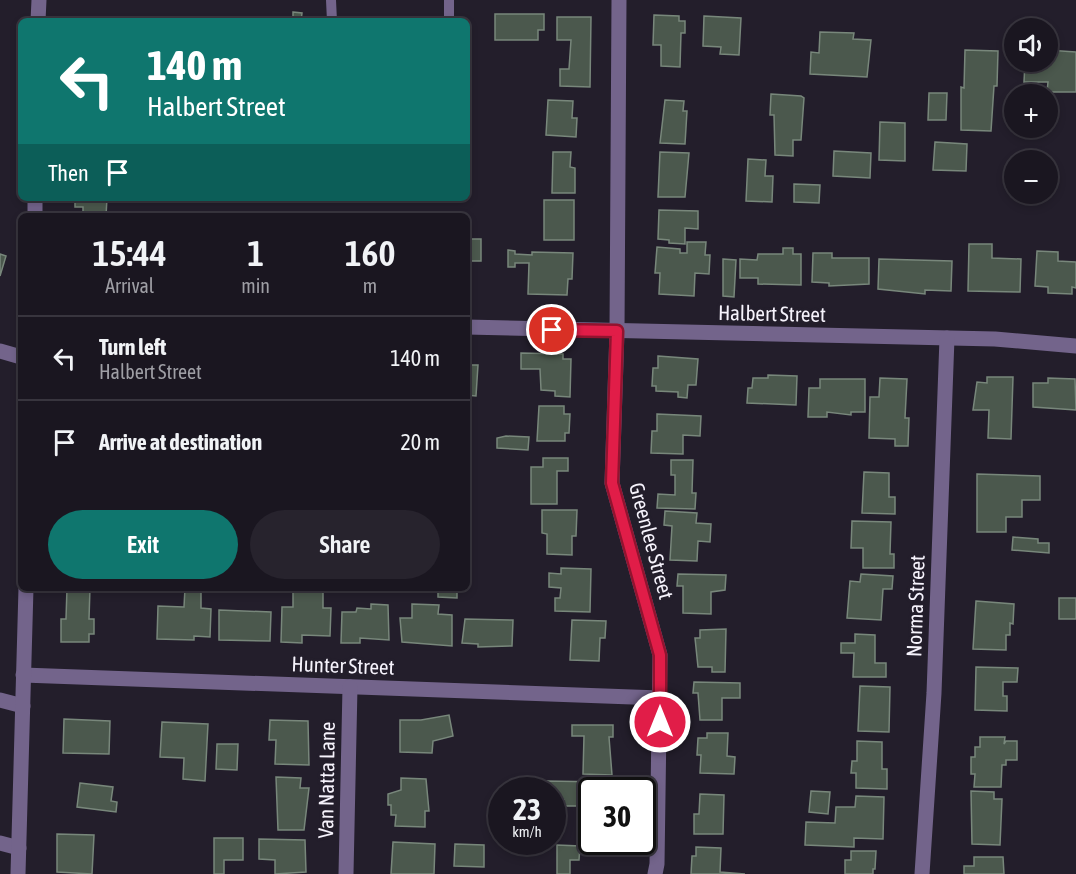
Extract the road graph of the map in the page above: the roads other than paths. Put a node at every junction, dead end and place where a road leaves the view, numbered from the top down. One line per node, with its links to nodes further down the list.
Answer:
1 (39, 0): 5 (street)
2 (331, 0): 6 (lane)
3 (449, 0): 7 (lane)
4 (619, 0): 9 (street, Greenlee Street)
5 (38, 18)
6 (333, 18)
7 (449, 18)
8 (470, 327): 9 (street, Halbert Street)
9 (617, 331): 10 (street, Halbert Street); 17 (street, Greenlee Street)
10 (946, 338): 11 (street, Halbert Street); 25 (street, Norma Street)
11 (1076, 346)
12 (0, 351): 13 (street)
13 (18, 356)
14 (26, 591): 15 (street)
15 (23, 675): 16 (street, Hunter Street); 19 (street)
16 (350, 687): 17 (street, Hunter Street); 23 (street, Van Natta Lane)
17 (660, 698): 24 (street, Greenlee Street)
18 (0, 700): 19 (street)
19 (23, 706): 21 (street)
20 (0, 843): 21 (street)
21 (19, 848): 22 (street)
22 (18, 874)
23 (346, 874)
24 (655, 874)
25 (922, 874)

